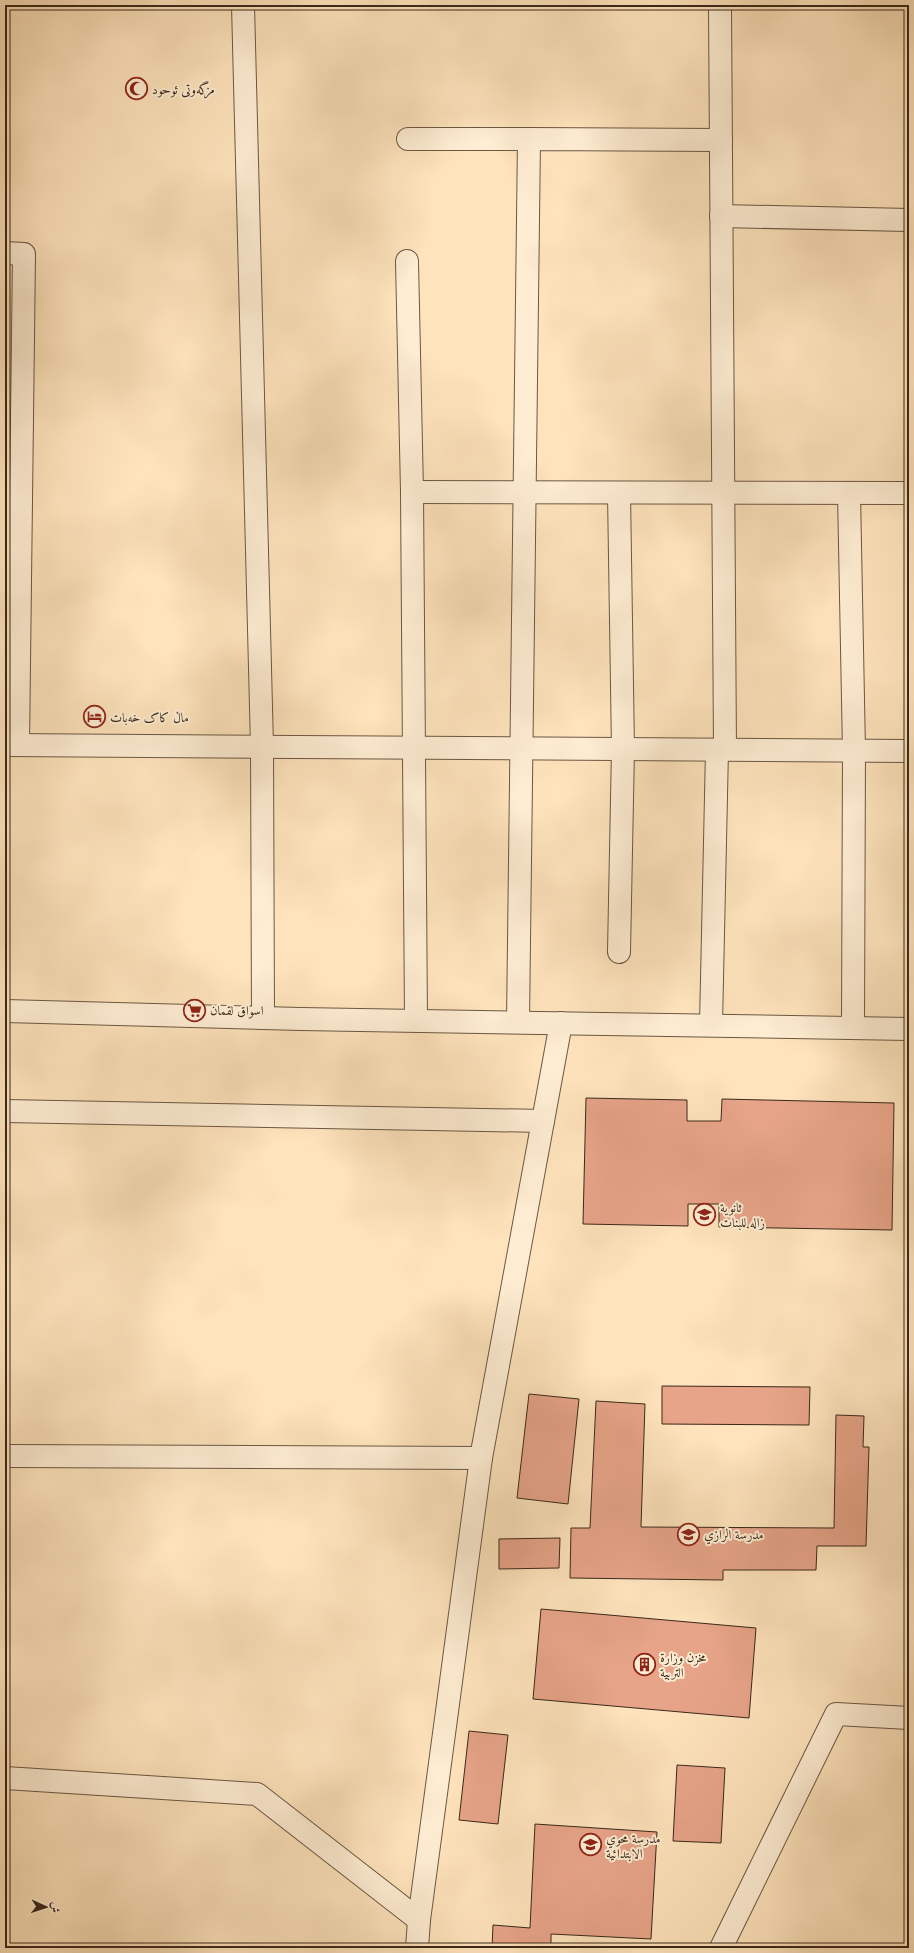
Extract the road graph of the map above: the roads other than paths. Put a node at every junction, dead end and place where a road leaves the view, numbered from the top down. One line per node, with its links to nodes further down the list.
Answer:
1 (244, 5): 17 (street)
2 (720, 5): 5 (street)
3 (408, 139): 4 (street)
4 (529, 139): 5 (street); 11 (street)
5 (721, 140): 6 (street)
6 (722, 216): 7 (street); 13 (street)
7 (909, 220)
8 (5, 252): 16 (street)
9 (407, 261): 10 (street)
10 (412, 492): 11 (street); 18 (street)
11 (525, 492): 12 (street); 19 (street)
12 (619, 493): 13 (street); 20 (street)
13 (724, 493): 14 (street); 21 (street)
14 (849, 493): 15 (street); 22 (street)
15 (909, 493)
16 (12, 745): 17 (street)
17 (262, 746): 18 (street); 26 (street)
18 (415, 747): 19 (street); 27 (street)
19 (520, 748): 20 (street); 28 (street)
20 (623, 749): 21 (street); 24 (street)
21 (721, 750): 22 (street); 30 (street)
22 (854, 750): 23 (street); 31 (street)
23 (909, 751)
24 (619, 952)
25 (5, 1011): 26 (street)
26 (263, 1018): 27 (street)
27 (416, 1020): 28 (street)
28 (518, 1022): 29 (street)
29 (561, 1022): 30 (street); 34 (street)
30 (712, 1025): 31 (street)
31 (852, 1028): 32 (street)
32 (909, 1029)
33 (5, 1111): 34 (street)
34 (543, 1121): 36 (street)
35 (5, 1456): 36 (street)
36 (481, 1458): 39 (street)
37 (909, 1718): 41 (street)
38 (5, 1778): 39 (street)
39 (419, 1920): 40 (street)
40 (416, 1948)
41 (721, 1948)

